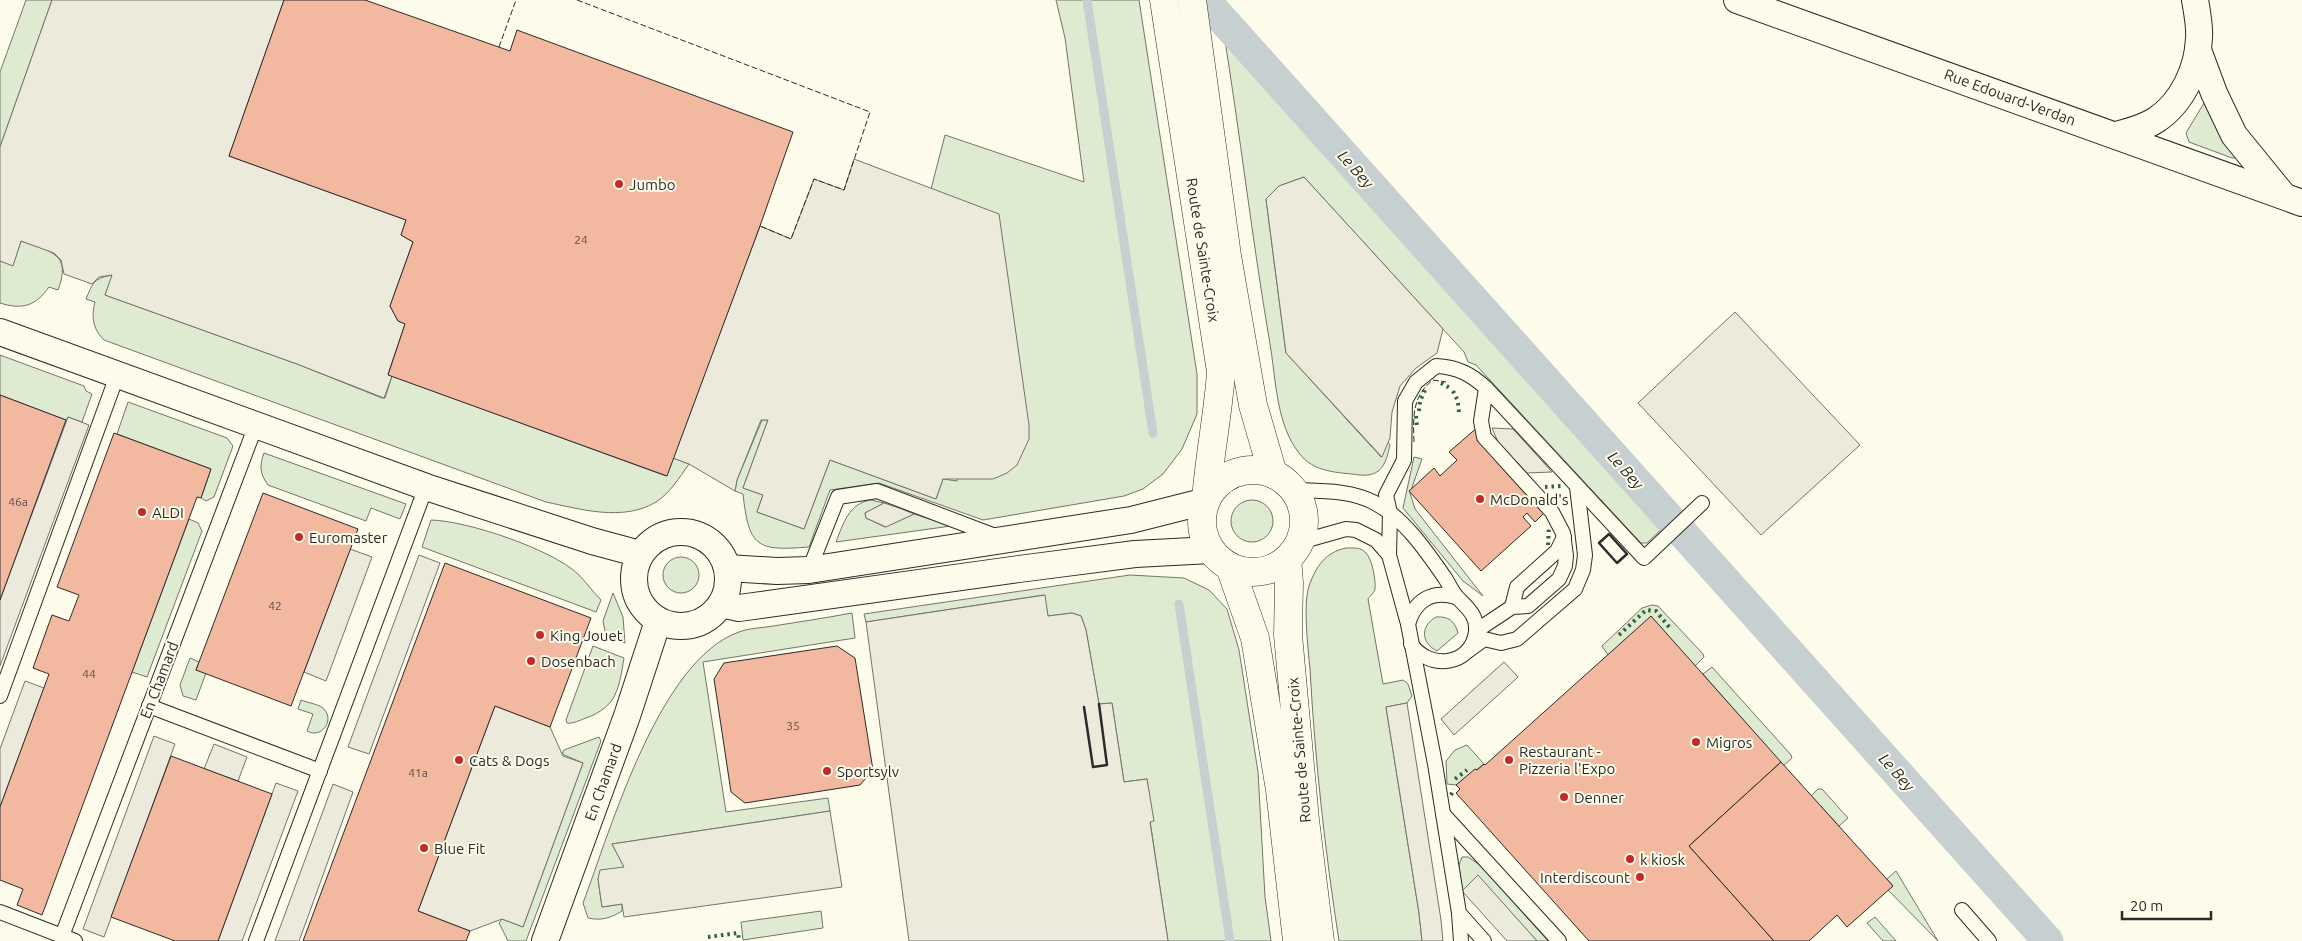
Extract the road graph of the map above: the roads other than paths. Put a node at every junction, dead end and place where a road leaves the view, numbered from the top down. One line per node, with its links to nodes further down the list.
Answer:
1 (1192, 0): 12 (main road, Route de Sainte-Croix)
2 (1737, 0): 6 (street, Rue Edouard-Verdan)
3 (2195, 0): 5 (street)
4 (1165, 1): 17 (main road, Route de Sainte-Croix)
5 (2198, 50): 6 (street); 7 (street)
6 (2116, 136): 7 (street, Rue Edouard-Verdan)
7 (2293, 199)
8 (0, 332): 9 (street)
9 (118, 373): 11 (street); 36 (lane)
10 (1486, 388): 14 (lane); 15 (lane); 20 (lane)
11 (256, 425): 13 (street); 37 (lane, En Chamard)
12 (1283, 482): 16 (lane); 17 (main road); 22 (main road)
13 (426, 487): 23 (street); 38 (lane)
14 (1577, 487): 18 (lane); 35 (lane)
15 (1386, 495): 16 (lane); 19 (lane)
16 (1365, 499): 19 (lane)
17 (1206, 501): 21 (street); 25 (main road)
18 (1702, 503)
19 (1390, 513): 24 (lane); 28 (lane)
20 (1564, 537): 30 (lane); 30 (lane)
21 (1005, 541): 27 (street); 27 (lane)
22 (1293, 550): 24 (lane); 25 (main road); 48 (main road, Route de Sainte-Croix)
23 (640, 554): 26 (street); 31 (street)
24 (1389, 555): 32 (lane)
25 (1220, 558): 29 (street); 47 (main road, Route de Sainte-Croix)
26 (727, 568): 27 (street); 29 (street)
27 (809, 570)
28 (1456, 597): 32 (lane); 33 (lane)
29 (721, 604): 31 (street)
30 (1512, 607): 33 (lane)
31 (658, 621): 46 (street, En Chamard)
32 (1408, 624): 34 (lane)
33 (1476, 631): 35 (lane)
34 (1411, 643): 35 (lane); 39 (lane)
35 (1467, 651)
36 (0, 696)
37 (149, 706): 38 (lane); 43 (lane, En Chamard)
38 (320, 771): 45 (lane)
39 (1443, 814): 42 (lane); 51 (lane)
40 (1962, 910): 52 (lane)
41 (0, 912): 43 (lane)
42 (1458, 913): 49 (lane); 50 (lane)
43 (62, 936): 44 (lane)
44 (75, 941)
45 (256, 941)
46 (545, 941)
47 (1297, 941)
48 (1320, 941)
49 (1461, 941)
50 (1484, 941)
51 (1559, 941)
52 (1989, 941)

